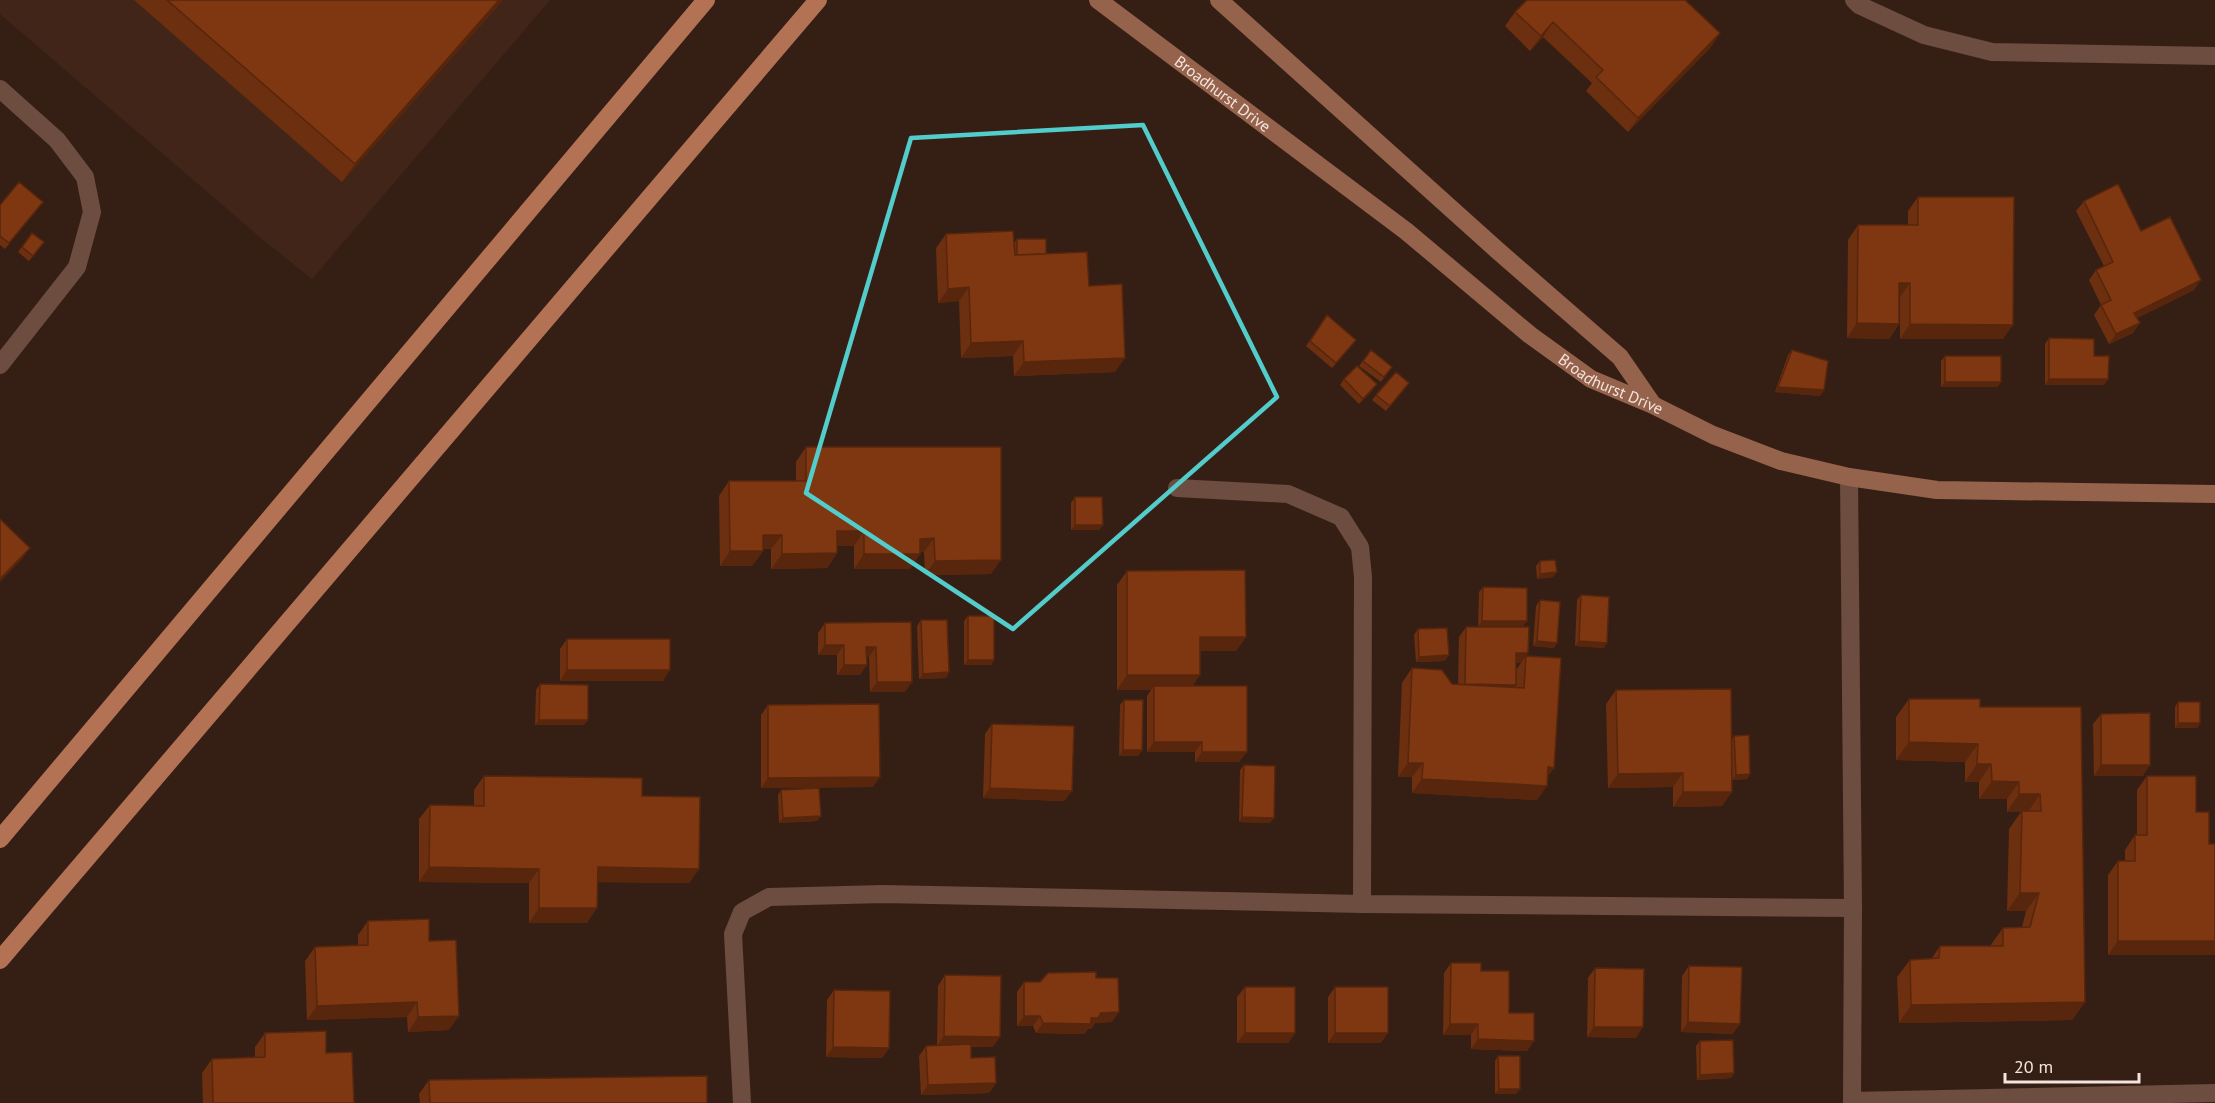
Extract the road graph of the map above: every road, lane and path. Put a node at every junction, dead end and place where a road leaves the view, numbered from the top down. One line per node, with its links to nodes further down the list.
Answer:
1 (706, 0): 13 (main road)
2 (818, 0): 16 (main road)
3 (1098, 0): 9 (street, Broadhurst Drive)
4 (1219, 0): 9 (street, Broadhurst Drive)
5 (1854, 0): 6 (street)
6 (2215, 56)
7 (0, 89): 8 (street)
8 (0, 365)
9 (1653, 405): 10 (street)
10 (1849, 477): 12 (street); 15 (street)
11 (1177, 488): 14 (street)
12 (2215, 494)
13 (0, 839)
14 (1362, 904): 15 (street); 19 (street)
15 (1853, 908): 18 (street)
16 (0, 960)
17 (2215, 1093): 18 (street)
18 (1852, 1102)
19 (742, 1103)

